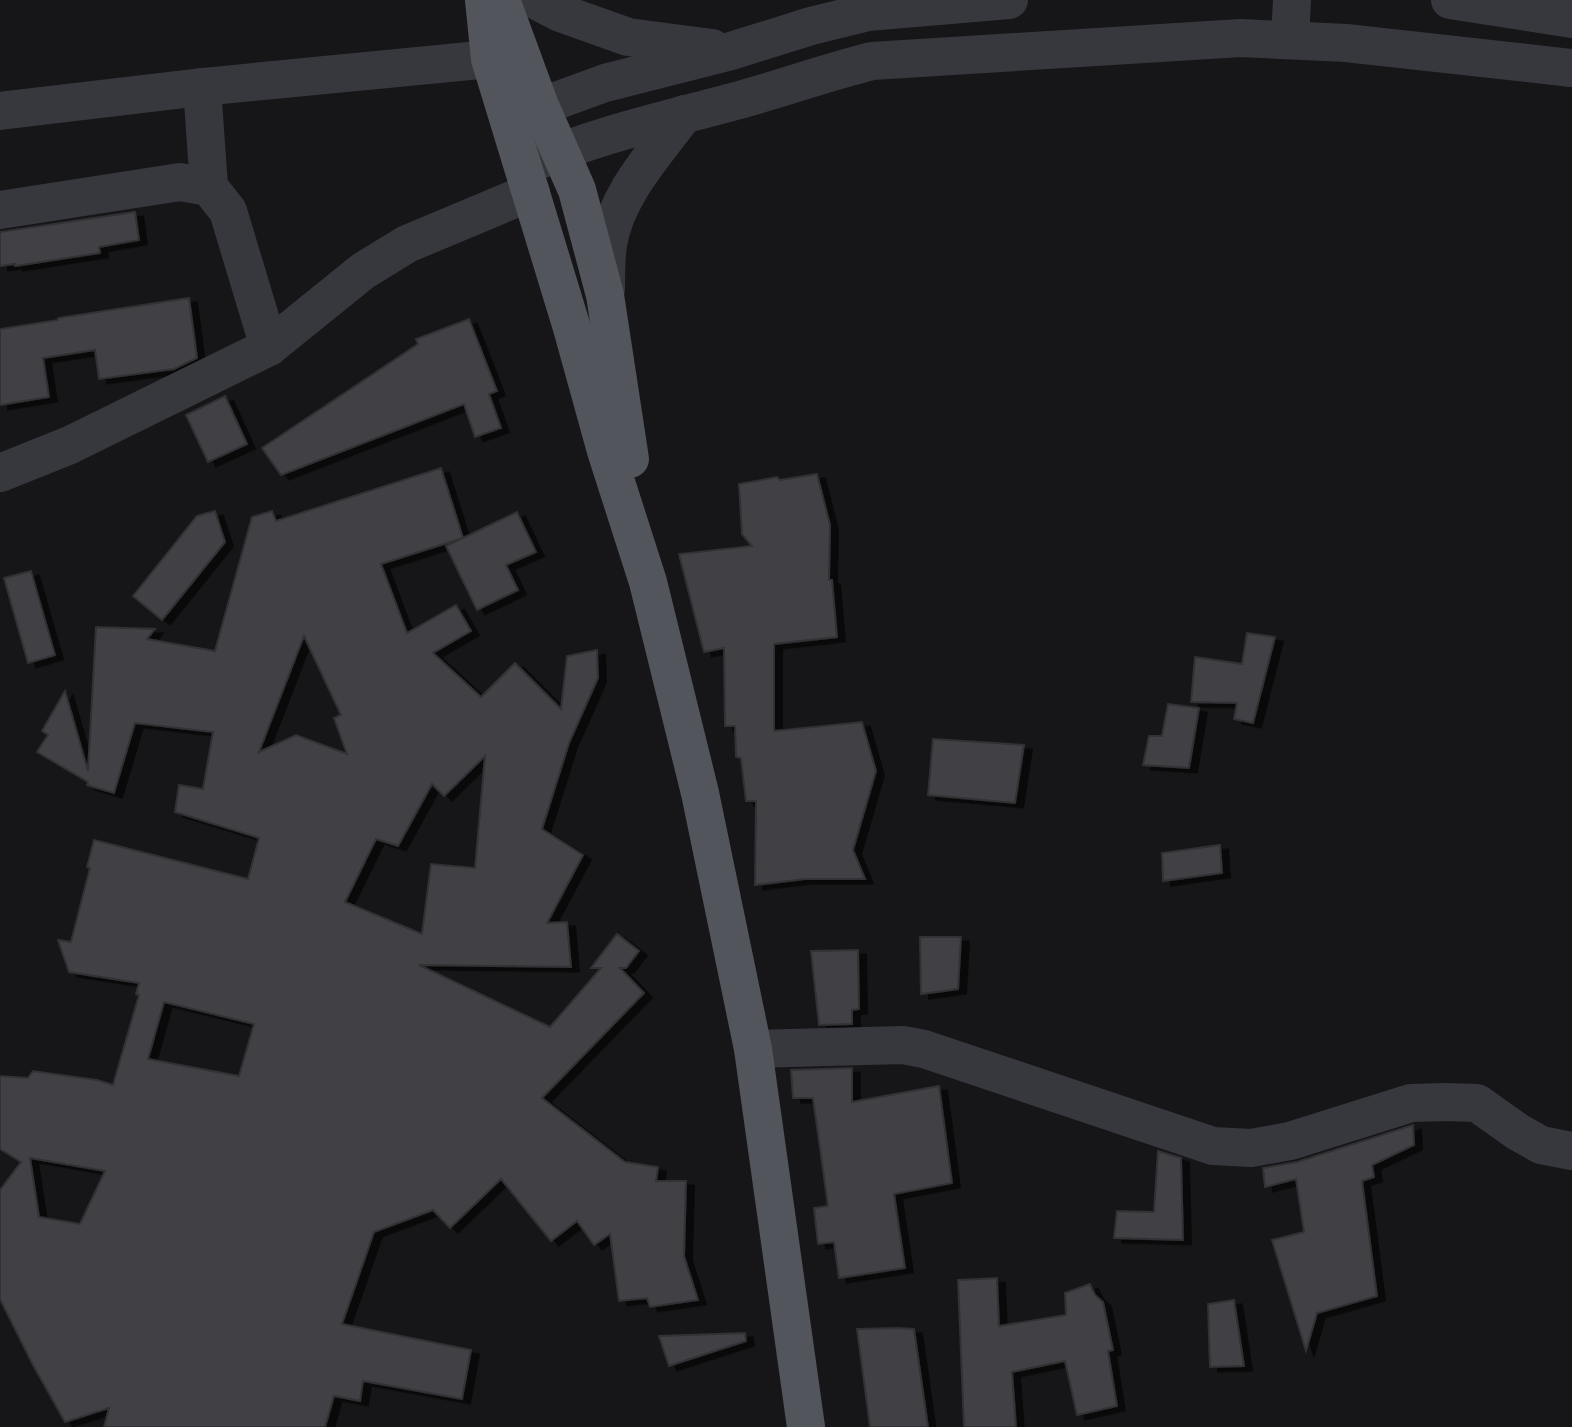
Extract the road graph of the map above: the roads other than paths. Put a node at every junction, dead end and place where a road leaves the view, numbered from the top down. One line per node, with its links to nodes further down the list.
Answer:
1 (484, 0): 11 (main road)
2 (501, 0): 15 (main road)
3 (535, 0): 10 (street)
4 (1009, 0): 7 (street)
5 (1292, 0): 9 (street)
6 (1450, 0): 8 (street)
7 (871, 6): 10 (street)
8 (1572, 19)
9 (1290, 40): 12 (street); 16 (street)
10 (731, 51): 15 (street)
11 (490, 59): 13 (street); 15 (main road)
12 (1572, 68)
13 (202, 87): 14 (street); 19 (street)
14 (0, 111)
15 (525, 112): 17 (main road); 18 (main road)
16 (684, 114): 17 (street); 21 (street)
17 (561, 150): 18 (street); 21 (main road)
18 (527, 180): 22 (street); 24 (main road)
19 (209, 187): 20 (street); 22 (street)
20 (0, 210)
21 (605, 295): 24 (main road)
22 (269, 347): 23 (street)
23 (0, 473)
24 (648, 582): 25 (main road)
25 (753, 1049): 26 (street); 27 (main road)
26 (1572, 1151)
27 (806, 1427)

